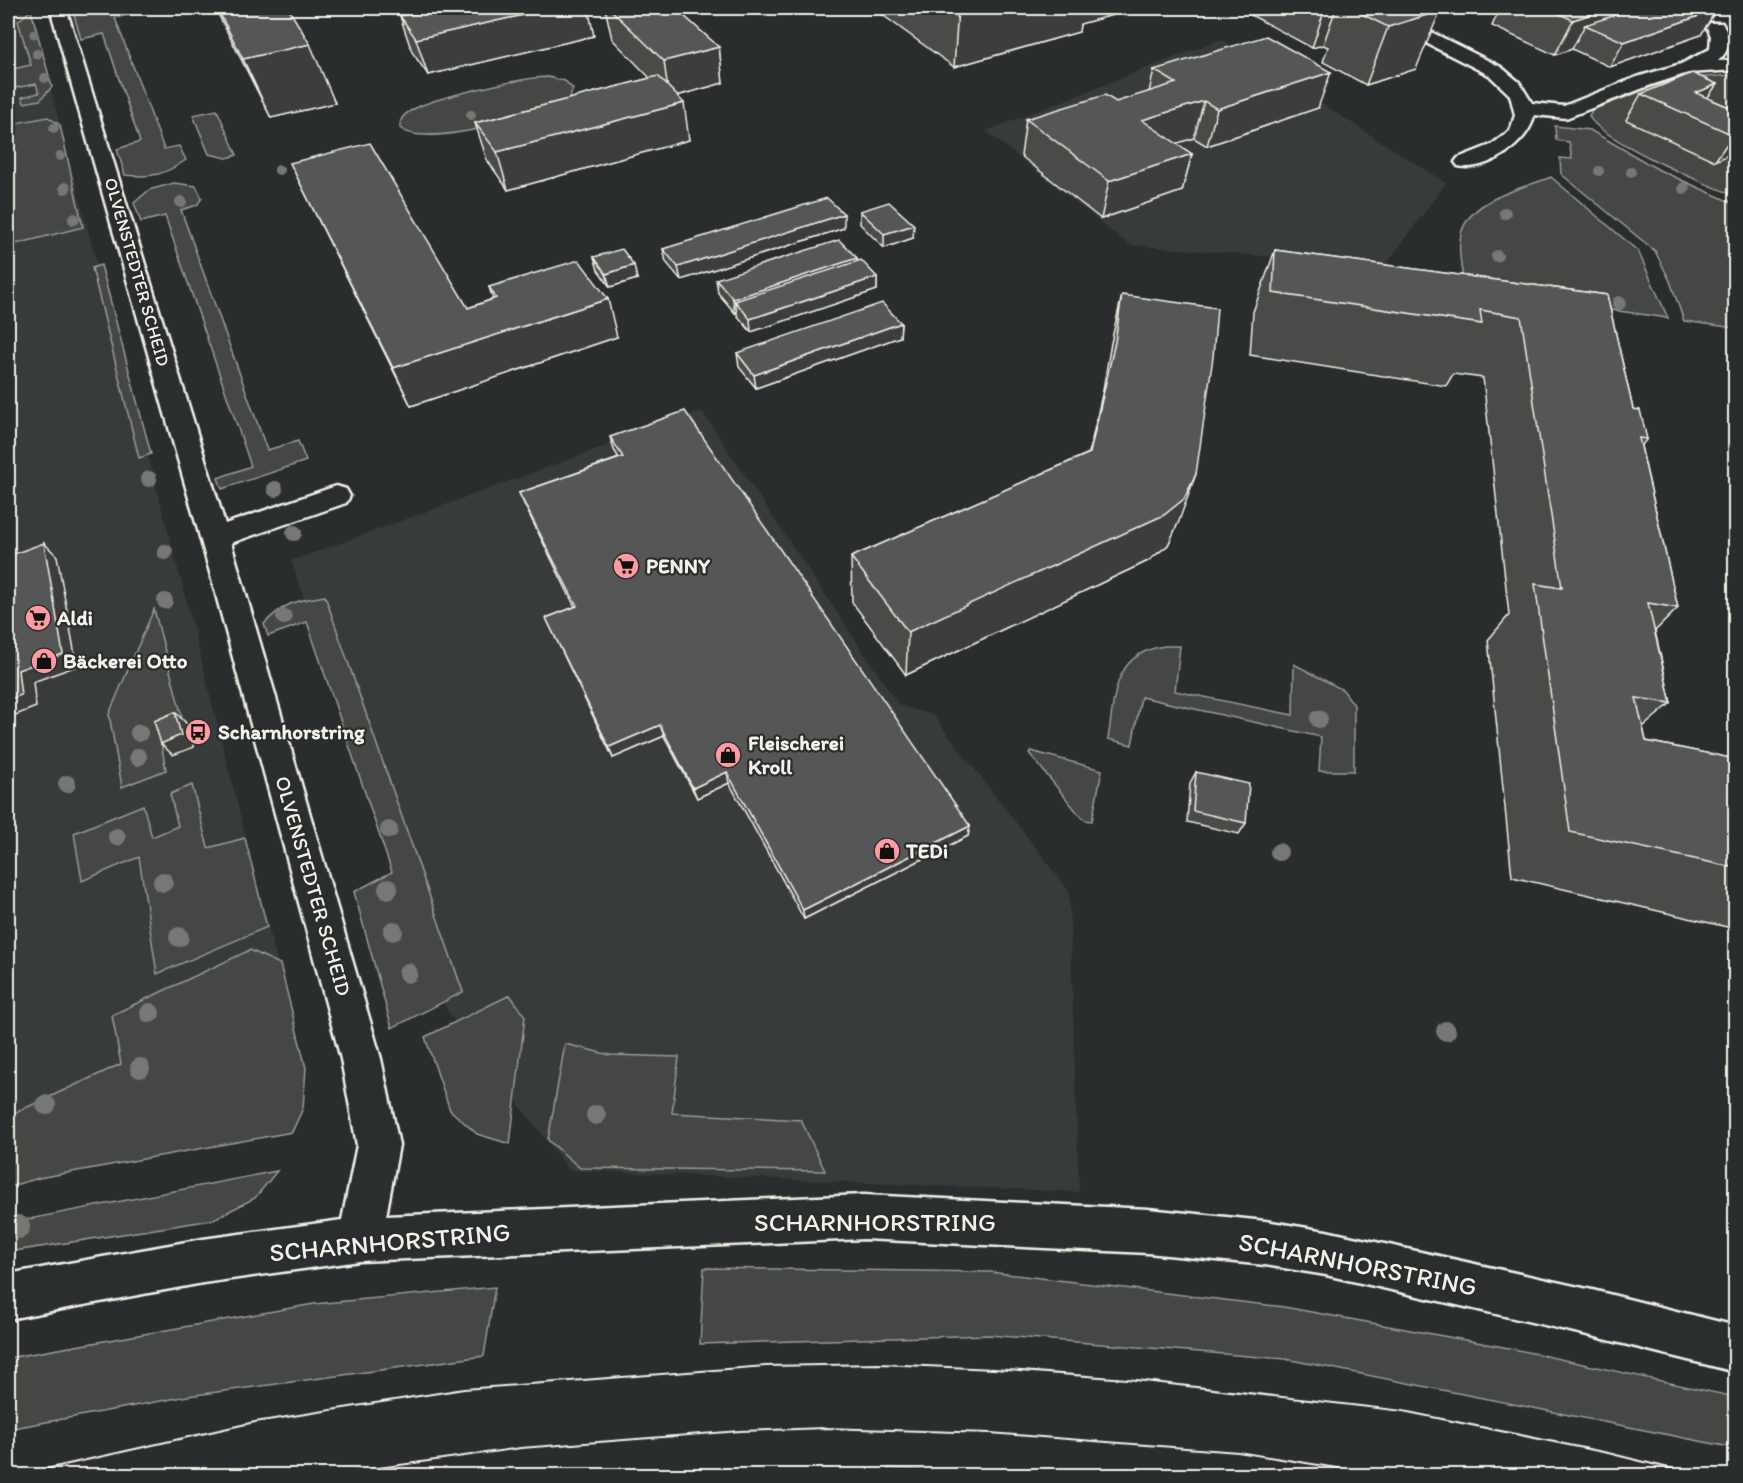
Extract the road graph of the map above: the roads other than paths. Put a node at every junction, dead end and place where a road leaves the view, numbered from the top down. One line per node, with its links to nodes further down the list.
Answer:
1 (58, 8): 9 (street, OLVENSTEDTER SCHEID)
2 (1371, 8): 6 (street)
3 (1736, 35): 5 (street)
4 (1736, 65): 5 (street)
5 (1688, 68): 6 (street)
6 (1524, 108): 7 (street)
7 (1465, 162)
8 (336, 496): 9 (street)
9 (214, 538): 10 (street, OLVENSTEDTER SCHEID)
10 (360, 1239): 11 (street, SCHARNHORSTRING); 12 (street, SCHARNHORSTRING)
11 (8, 1298)
12 (1736, 1349)

